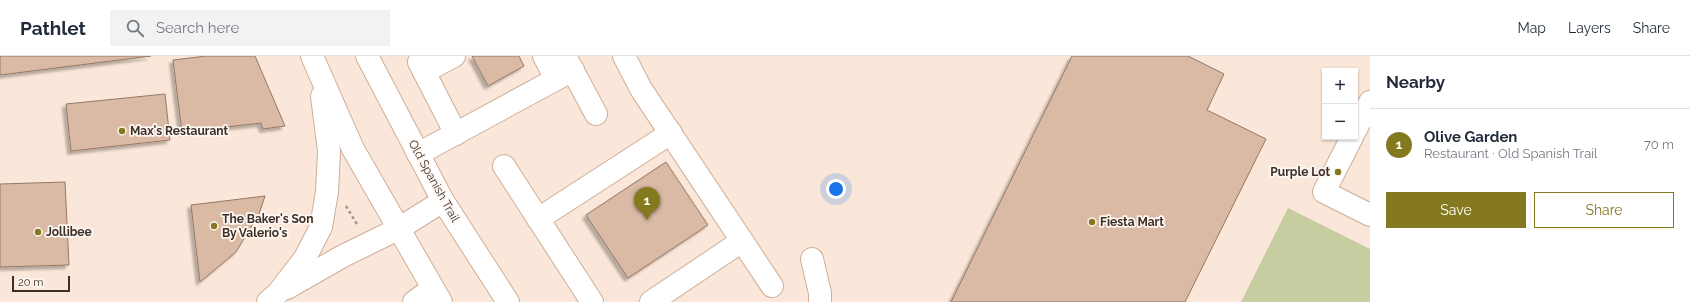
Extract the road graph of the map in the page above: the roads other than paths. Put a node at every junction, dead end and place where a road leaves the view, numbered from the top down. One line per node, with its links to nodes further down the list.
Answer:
1 (367, 56): 14 (main road, Old Spanish Trail)
2 (454, 56): 6 (main road)
3 (544, 56): 7 (main road)
4 (624, 56): 11 (main road)
5 (316, 64): 19 (main road); 24 (main road)
6 (426, 64): 12 (main road)
7 (565, 69): 9 (main road); 12 (main road)
8 (1370, 102): 10 (main road)
9 (596, 114)
10 (1358, 125)
11 (671, 133): 18 (main road); 20 (main road)
12 (456, 134): 14 (main road)
13 (1350, 140): 17 (main road)
14 (418, 154): 16 (main road, Old Spanish Trail)
15 (504, 166): 18 (main road)
16 (443, 201): 19 (main road); 26 (main road, Old Spanish Trail)
17 (1370, 215)
18 (538, 219): 27 (main road)
19 (398, 229): 23 (main road); 24 (main road)
20 (742, 241): 22 (main road); 28 (main road)
21 (812, 260): 29 (main road)
22 (772, 286)
23 (437, 295): 25 (main road)
24 (273, 298)
25 (414, 302)
26 (508, 302)
27 (592, 302)
28 (651, 302)
29 (820, 302)

